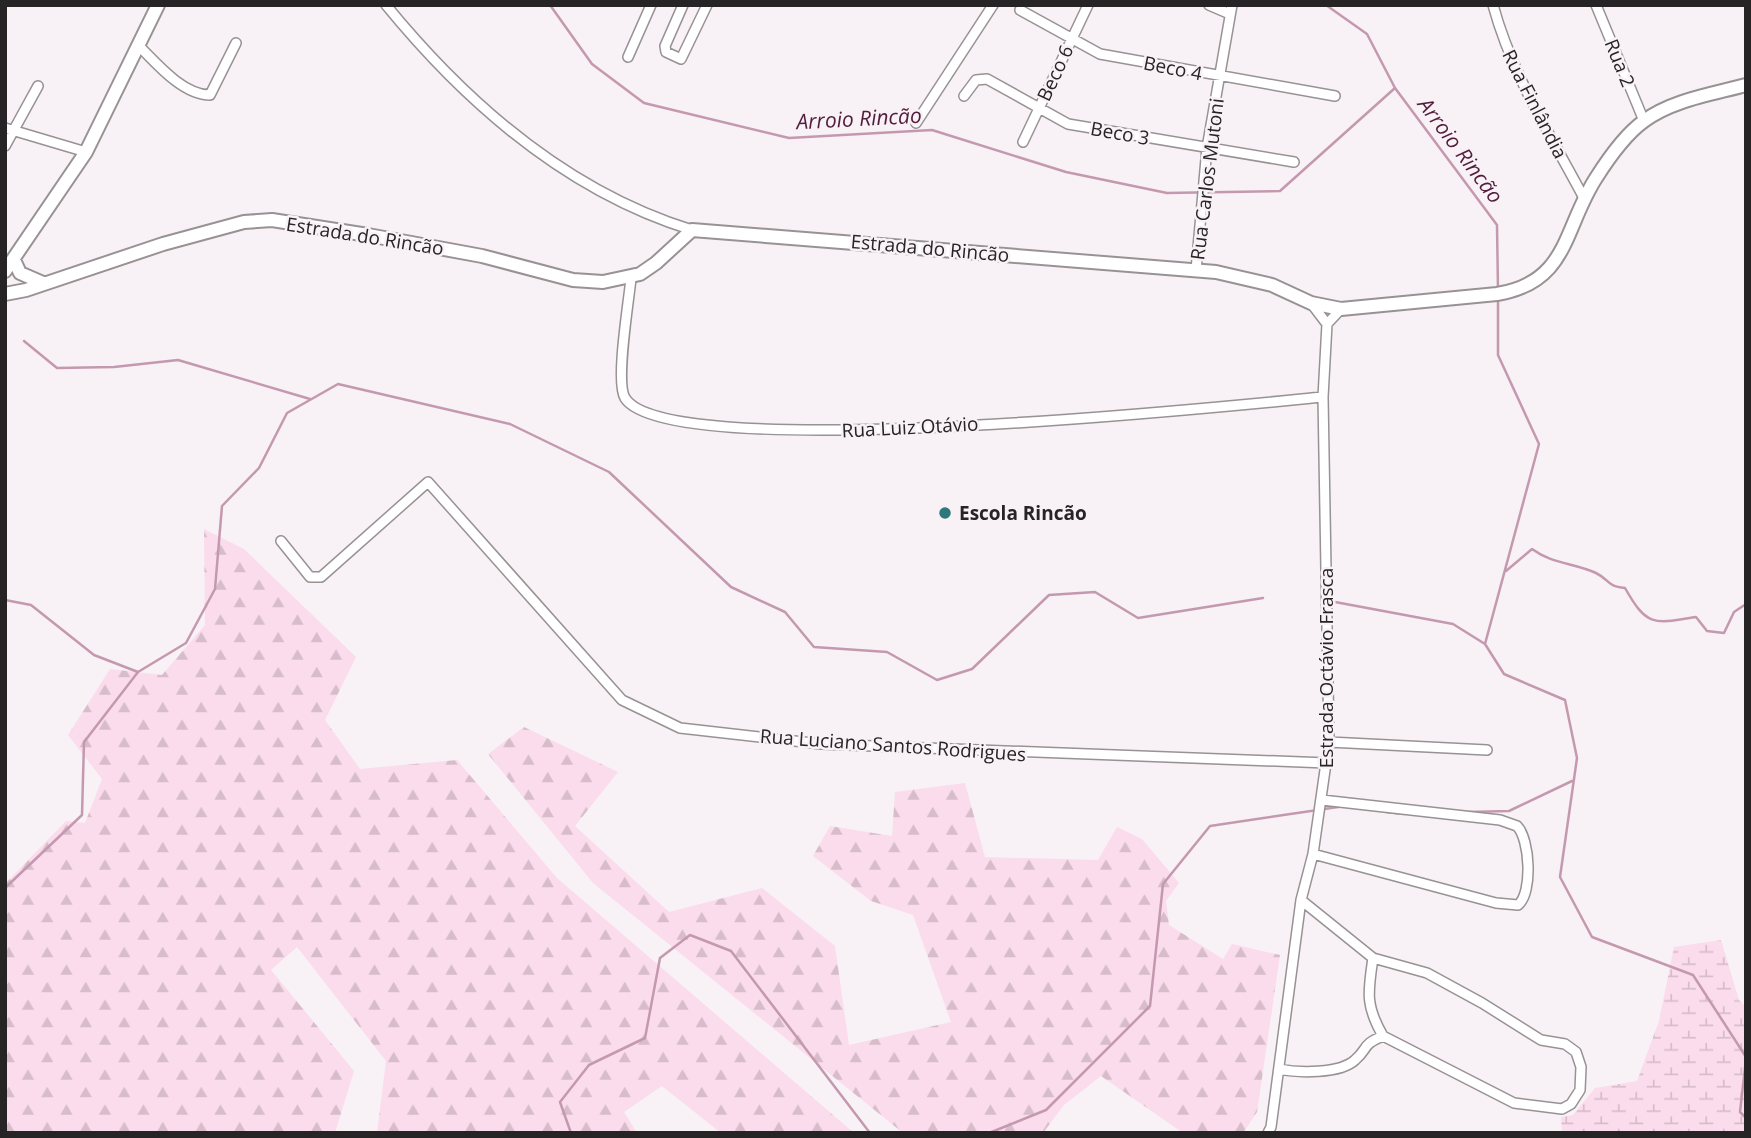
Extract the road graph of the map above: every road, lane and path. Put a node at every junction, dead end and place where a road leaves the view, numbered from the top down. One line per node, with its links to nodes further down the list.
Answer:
1 (159, 5): 15 (street)
2 (386, 5): 32 (street)
3 (651, 5): 16 (street)
4 (683, 5): 5 (street)
5 (707, 5)
6 (993, 5): 24 (street)
7 (1088, 5): 13 (street, Beco 6)
8 (1209, 5): 12 (street)
9 (1493, 5): 31 (street, Rua Finlândia)
10 (1596, 5): 23 (street, Rua 2)
11 (1020, 10): 13 (street, Beco 4)
12 (1231, 10): 17 (street, Rua Carlos Mutoni)
13 (1072, 38): 17 (street, Beco 4); 22 (street, Beco 6)
14 (236, 43): 15 (street)
15 (139, 46): 29 (street)
16 (628, 57)
17 (1219, 76): 21 (street, Beco 4); 28 (street, Rua Carlos Mutoni)
18 (1746, 85): 23 (street, Estrada do Rincão)
19 (38, 86): 25 (street)
20 (964, 96): 22 (street, Beco 3)
21 (1335, 96)
22 (1039, 108): 26 (street, Beco 6); 28 (street, Beco 3)
23 (1644, 121): 31 (street, Estrada do Rincão)
24 (916, 123)
25 (10, 129): 27 (street); 29 (street)
26 (1023, 142)
27 (5, 146)
28 (1207, 148): 30 (street, Beco 3); 34 (street, Rua Carlos Mutoni)
29 (86, 152): 33 (street)
30 (1294, 162)
31 (1585, 200): 40 (street, Estrada do Rincão)
32 (692, 230): 34 (street, Estrada do Rincão); 36 (street, Estrada do Rincão)
33 (14, 260): 35 (street); 37 (street)
34 (1196, 270): 39 (street, Estrada do Rincão)
35 (5, 276): 37 (street, Estrada do Rincão); 38 (street, Estrada do Rincão)
36 (631, 278): 37 (street, Estrada do Rincão); 42 (street, Rua Luiz Otávio)
37 (43, 283): 38 (street, Estrada do Rincão)
38 (11, 293)
39 (1311, 303): 40 (street, Estrada do Rincão); 41 (street)
40 (1341, 309): 41 (street)
41 (1327, 324): 42 (street, Estrada Octávio Frasca)
42 (1323, 397): 44 (street, Estrada Octávio Frasca)
43 (281, 541): 46 (street, Rua Luciano Santos Rodrigues)
44 (1329, 742): 45 (street); 46 (street, Estrada Octávio Frasca)
45 (1487, 750)
46 (1327, 763): 47 (street, Estrada Octávio Frasca)
47 (1322, 800): 48 (street, Estrada Octávio Frasca); 48 (street)
48 (1313, 854): 49 (street, Estrada Octávio Frasca)
49 (1301, 900): 50 (street); 52 (street, Estrada Octávio Frasca)
50 (1373, 958): 51 (street); 51 (street)
51 (1383, 1036): 52 (street)
52 (1279, 1069): 53 (street, Estrada Octávio Frasca)
53 (1268, 1133)

